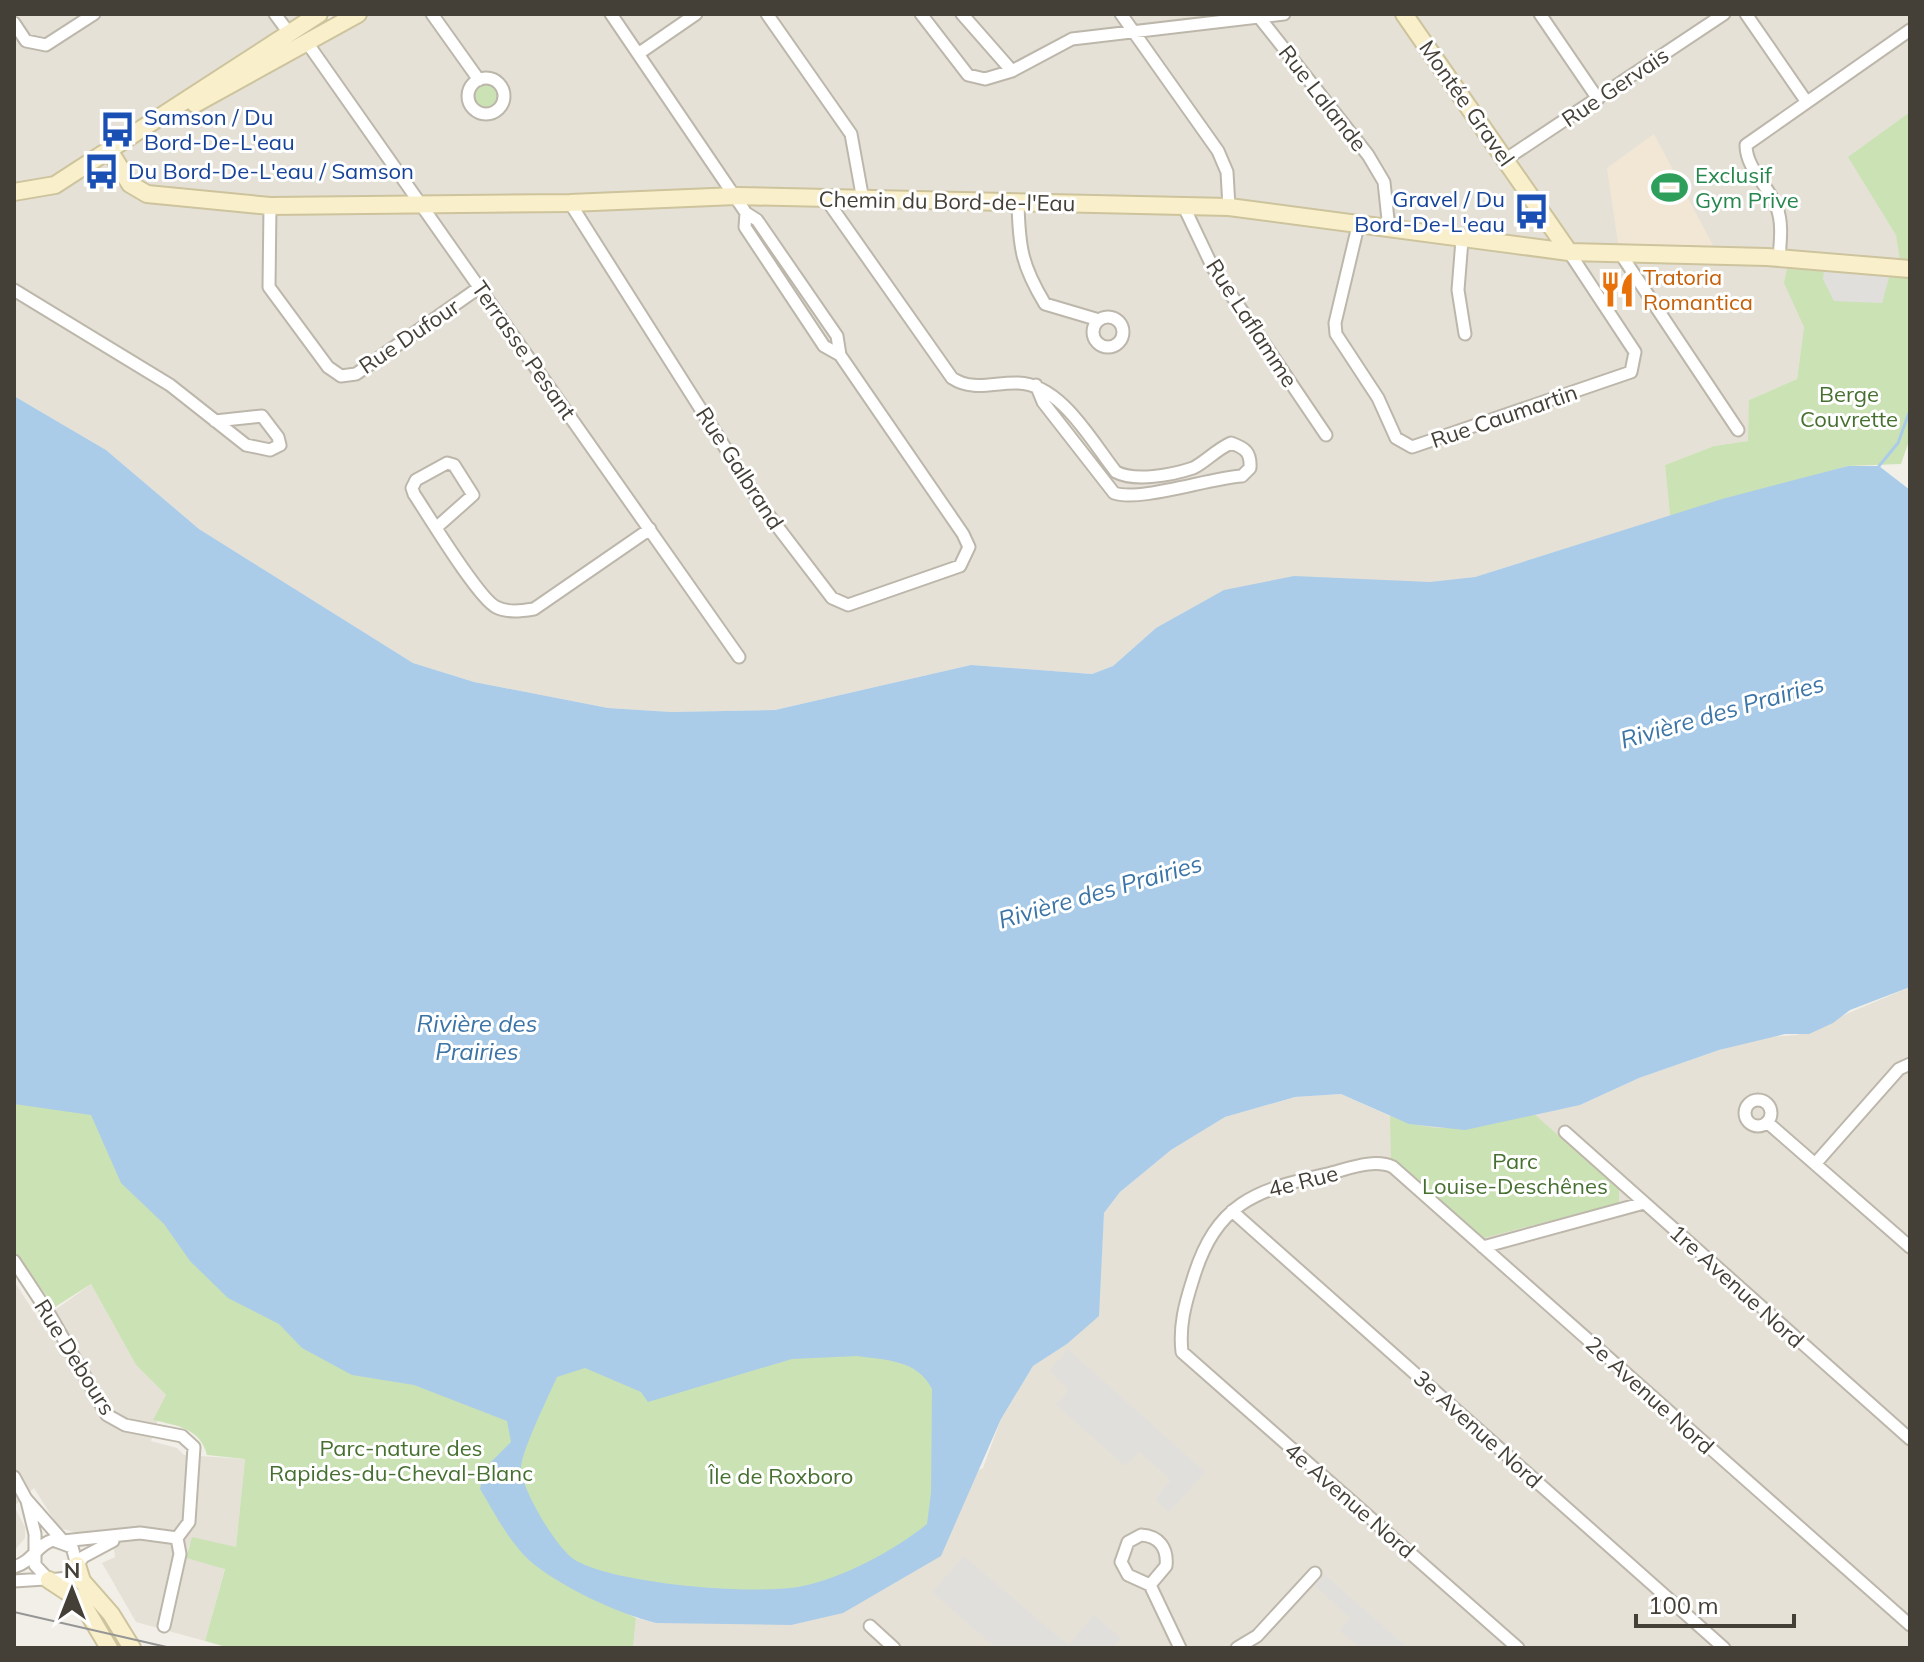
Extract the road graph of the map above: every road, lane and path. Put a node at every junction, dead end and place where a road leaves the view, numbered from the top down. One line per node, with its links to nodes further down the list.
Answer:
1 (94, 14): 18 (street)
2 (275, 14): 20 (street)
3 (319, 14): 20 (street)
4 (358, 14): 22 (street)
5 (432, 14): 25 (street)
6 (611, 14): 23 (street)
7 (696, 14): 23 (street)
8 (767, 14): 33 (street)
9 (921, 14): 24 (street)
10 (962, 14): 24 (street)
11 (1121, 14): 21 (street)
12 (1284, 14): 17 (street)
13 (1404, 14): 29 (street, Montée Gravel)
14 (1540, 14): 26 (street)
15 (1724, 14): 26 (street, Rue Gervais)
16 (1746, 14): 27 (street)
17 (1259, 17): 21 (street); 41 (street, Rue Lalande)
18 (14, 23)
19 (1910, 30): 27 (street)
20 (289, 33): 28 (street)
21 (1136, 33): 24 (street); 39 (street)
22 (308, 44): 28 (street); 36 (street, Terrasse Pesant)
23 (638, 54): 31 (street)
24 (1012, 71)
25 (479, 80)
26 (1598, 99): 29 (street, Rue Gervais)
27 (1806, 101): 45 (street)
28 (109, 150): 30 (street); 37 (street, Chemin du Bord-de-l'Eau)
29 (1506, 159): 43 (street, Montée Gravel)
30 (14, 192)
31 (736, 196): 32 (street, Chemin du Bord-de-l'Eau); 34 (street, Chemin du Bord-de-l'Eau); 34 (street, Rue Galbrand)
32 (826, 199): 33 (street, Chemin du Bord-de-l'Eau); 52 (street)
33 (863, 200): 35 (street, Chemin du Bord-de-l'Eau)
34 (570, 203): 36 (street, Chemin du Bord-de-l'Eau)
35 (1018, 203): 38 (street, Chemin du Bord-de-l'Eau); 49 (street)
36 (421, 204): 37 (street, Chemin du Bord-de-l'Eau); 47 (street, Terrasse Pesant)
37 (270, 206): 47 (street, Rue Dufour)
38 (1184, 207): 39 (street, Chemin du Bord-de-l'Eau); 55 (street, Rue Laflamme)
39 (1229, 207): 40 (street, Chemin du Bord-de-l'Eau)
40 (1358, 226): 41 (street, Chemin du Bord-de-l'Eau); 51 (street, Rue Caumartin)
41 (1389, 229): 42 (street, Chemin du Bord-de-l'Eau)
42 (1462, 240): 43 (street, Chemin du Bord-de-l'Eau); 50 (street)
43 (1569, 252): 44 (street, Chemin du Bord-de-l'Eau); 51 (street, Montée Gravel)
44 (1620, 253): 45 (street, Chemin du Bord-de-l'Eau); 54 (street)
45 (1779, 259): 46 (street, Chemin du Bord-de-l'Eau)
46 (1910, 269)
47 (480, 287): 59 (street, Terrasse Pesant)
48 (14, 290): 53 (street)
49 (1099, 320)
50 (1465, 334)
51 (1635, 352)
52 (1036, 385): 56 (street); 57 (street)
53 (215, 421): 53 (street)
54 (1738, 430)
55 (1326, 435)
56 (1129, 479): 57 (street); 57 (street)
57 (1124, 496)
58 (437, 527): 58 (street); 59 (street)
59 (650, 529): 60 (street, Terrasse Pesant)
60 (739, 657)
61 (1910, 1064): 64 (street)
62 (1767, 1122): 64 (street)
63 (1565, 1132): 66 (street, 1re Avenue Nord)
64 (1815, 1164): 69 (street)
65 (1389, 1165): 67 (street, 4e Rue); 68 (street, 2e Avenue Nord)
66 (1644, 1203): 68 (street); 72 (street, 1re Avenue Nord)
67 (1232, 1211): 71 (street, 4e Rue); 94 (street, 3e Avenue Nord)
68 (1483, 1247): 85 (street, 2e Avenue Nord)
69 (1910, 1247)
70 (14, 1261): 76 (street, Rue Debours)
71 (1182, 1352): 93 (street, 4e Avenue Nord)
72 (1910, 1439)
73 (14, 1477): 74 (street)
74 (26, 1499): 77 (street); 78 (street)
75 (125, 1536): 76 (street); 77 (street); 79 (street)
76 (177, 1538): 86 (street)
77 (63, 1541): 78 (street); 79 (street)
78 (37, 1553): 80 (street); 82 (street)
79 (77, 1565): 82 (street); 89 (street)
80 (14, 1567)
81 (1315, 1573): 92 (street)
82 (49, 1580): 83 (street); 88 (street)
83 (14, 1581)
84 (1150, 1585): 84 (street); 91 (street)
85 (1910, 1625)
86 (164, 1626)
87 (870, 1626): 90 (street)
88 (109, 1648)
89 (132, 1648)
90 (894, 1648)
91 (1180, 1648)
92 (1237, 1648)
93 (1518, 1648)
94 (1724, 1648)

